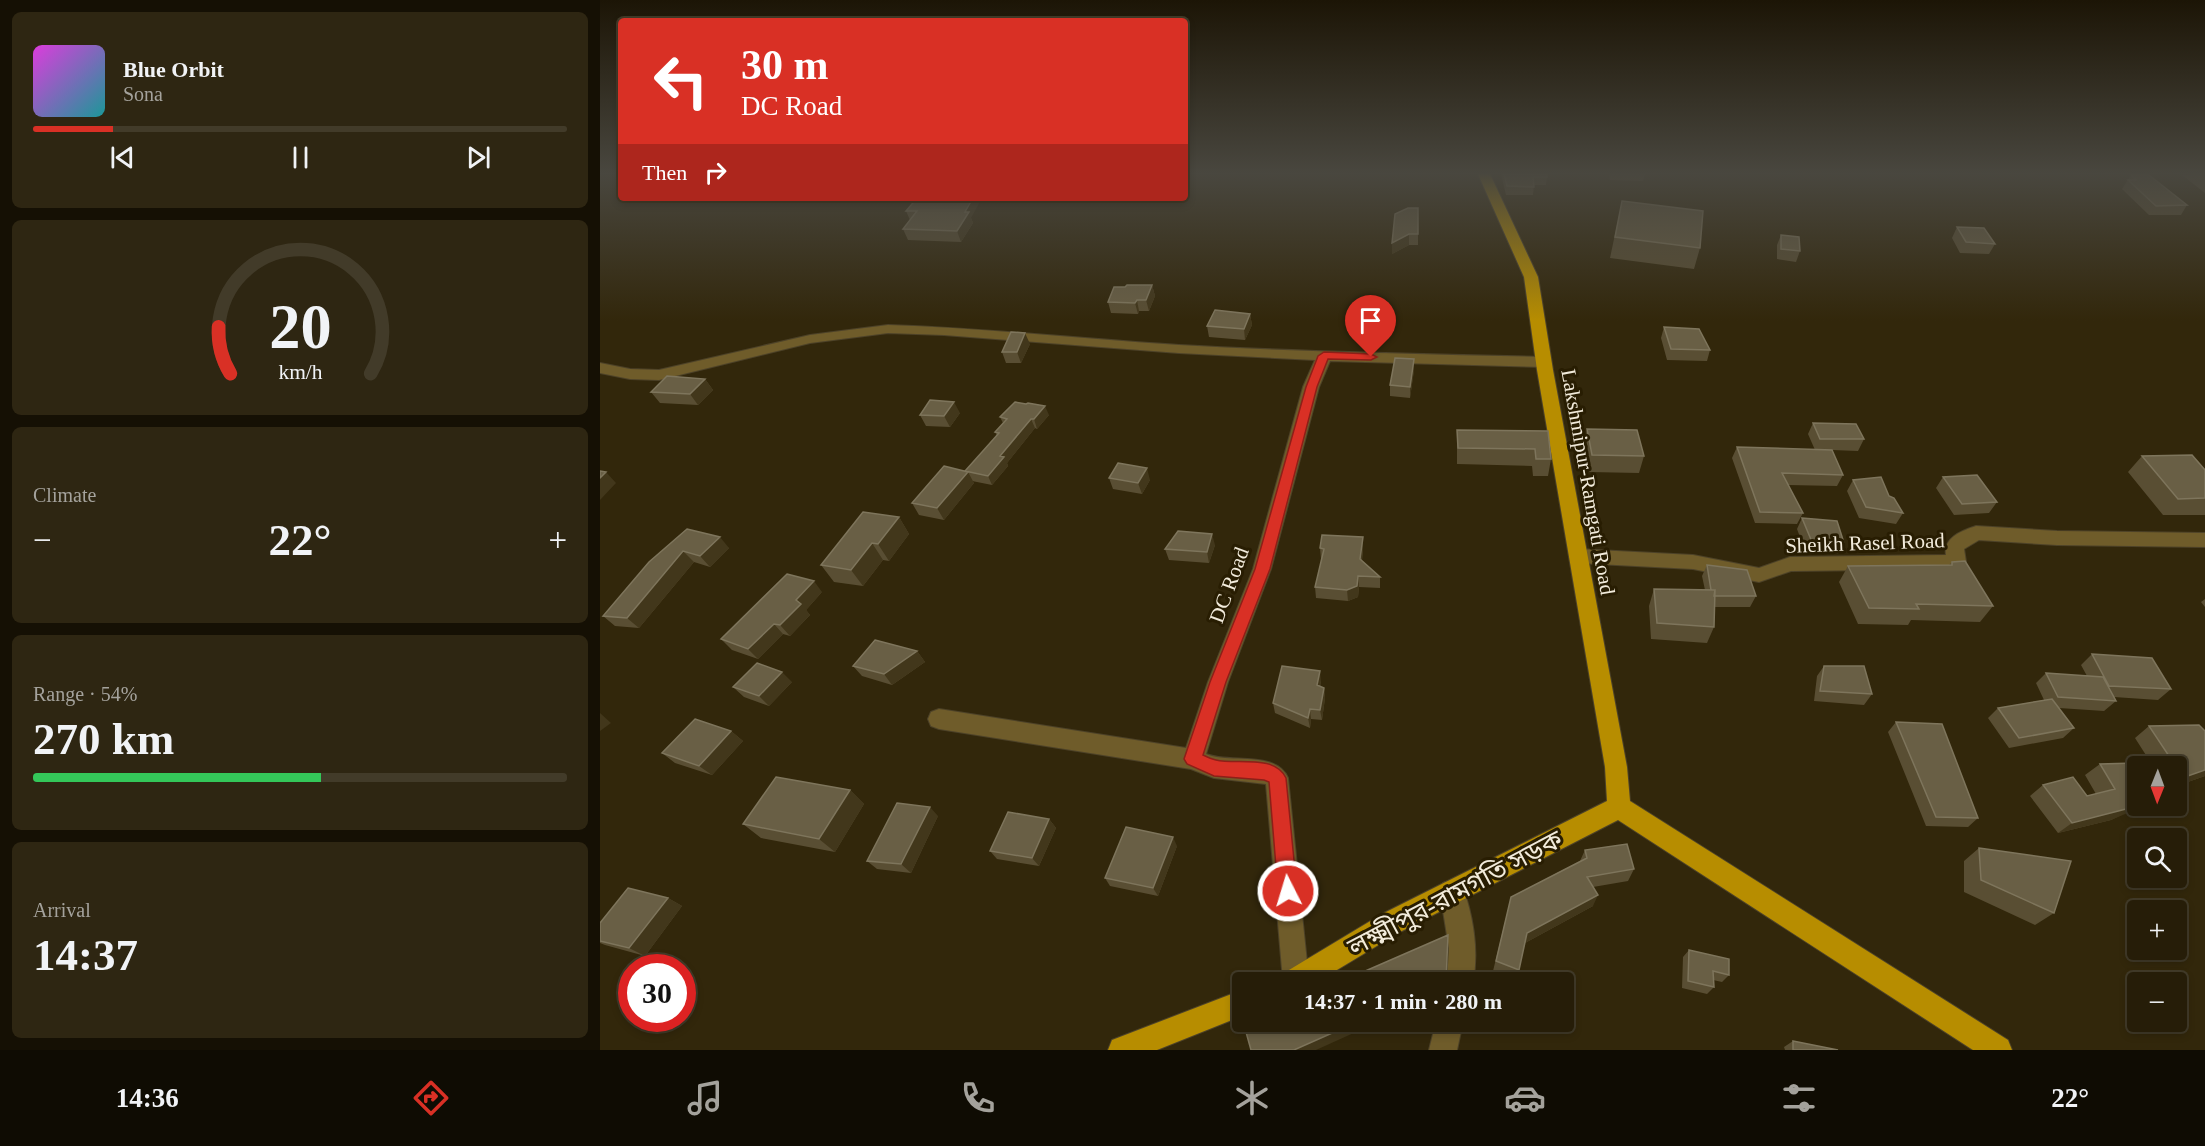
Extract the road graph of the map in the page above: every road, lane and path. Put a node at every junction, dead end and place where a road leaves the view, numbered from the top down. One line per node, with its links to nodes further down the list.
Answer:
1 (1507, 223): 3 (main road, Lakshmipur-Ramgati Road)
2 (1324, 356): 3 (street); 4 (street); 8 (street, DC Road)
3 (1544, 362): 6 (main road, Lakshmipur-Ramgati Road)
4 (600, 368)
5 (2205, 540): 6 (street, Sheikh Rasel Road)
6 (1578, 556): 9 (main road, Lakshmipur-Ramgati Road)
7 (939, 719): 8 (street)
8 (1193, 759): 11 (street)
9 (1619, 807): 10 (main road, লক্ষ্মীপুর-রামগতি সড়ক); 18 (main road)
10 (1452, 892): 12 (main road, লক্ষ্মীপুর-রামগতি সড়ক); 13 (street)
11 (1294, 972)
12 (1311, 972)
13 (1462, 972)
14 (1232, 1007): 16 (main road)
15 (1448, 1032): 17 (street)
16 (1122, 1050)
17 (1443, 1050)
18 (1998, 1050)

